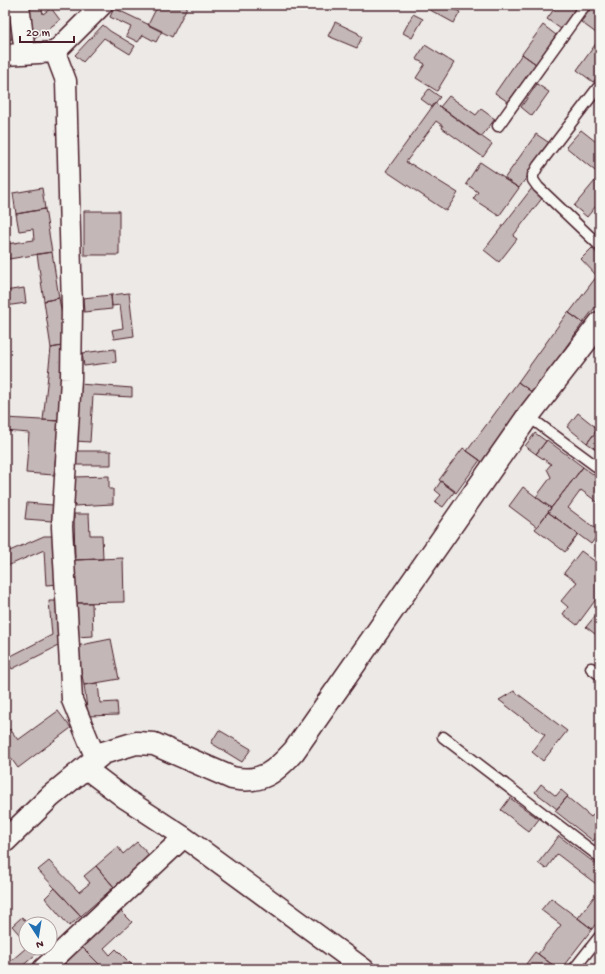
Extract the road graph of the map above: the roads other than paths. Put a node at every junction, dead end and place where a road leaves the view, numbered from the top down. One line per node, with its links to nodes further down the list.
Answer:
1 (19, 5): 5 (street)
2 (102, 5): 4 (street)
3 (585, 5): 8 (lane)
4 (55, 52): 5 (street); 16 (street)
5 (25, 53): 6 (street)
6 (5, 55)
7 (600, 85): 9 (lane)
8 (498, 126)
9 (600, 246)
10 (600, 323): 11 (street)
11 (528, 416): 12 (lane); 16 (street)
12 (600, 469)
13 (591, 668): 14 (lane)
14 (600, 675)
15 (443, 737): 19 (lane)
16 (90, 763): 17 (street); 18 (street)
17 (184, 837): 21 (street); 22 (street)
18 (5, 841)
19 (600, 857)
20 (600, 936): 23 (lane)
21 (43, 969)
22 (364, 969)
23 (574, 969)

